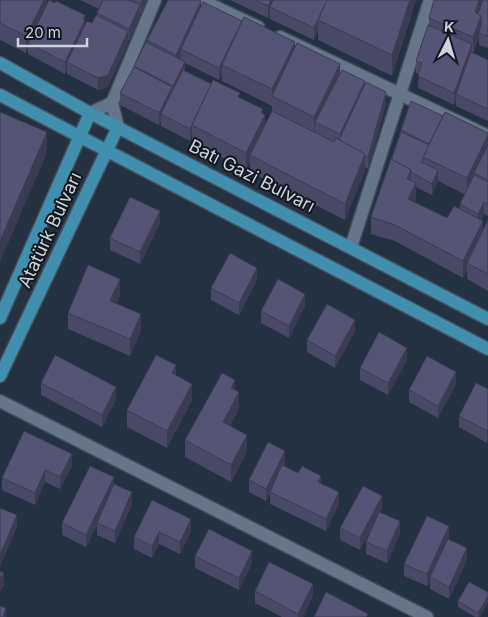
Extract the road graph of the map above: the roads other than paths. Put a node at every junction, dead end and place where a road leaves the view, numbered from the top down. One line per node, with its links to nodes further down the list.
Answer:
1 (155, 0): 7 (street)
2 (201, 0): 5 (street)
3 (430, 0): 5 (street)
4 (0, 63): 8 (main road, Batı Gazi Bulvarı)
5 (400, 94): 11 (street); 13 (street)
6 (0, 95): 10 (main road)
7 (112, 103): 8 (street); 9 (street)
8 (90, 113): 9 (main road, Batı Gazi Bulvarı); 10 (main road)
9 (118, 127): 12 (main road, Atatürk Bulvarı); 13 (main road, Batı Gazi Bulvarı)
10 (80, 135): 12 (main road); 14 (main road)
11 (488, 136)
12 (108, 149): 16 (main road); 17 (main road, Atatürk Bulvarı)
13 (351, 247): 15 (main road, Batı Gazi Bulvarı)
14 (0, 318)
15 (488, 319)
16 (488, 349)
17 (0, 376)
18 (0, 401): 19 (street)
19 (427, 617)

